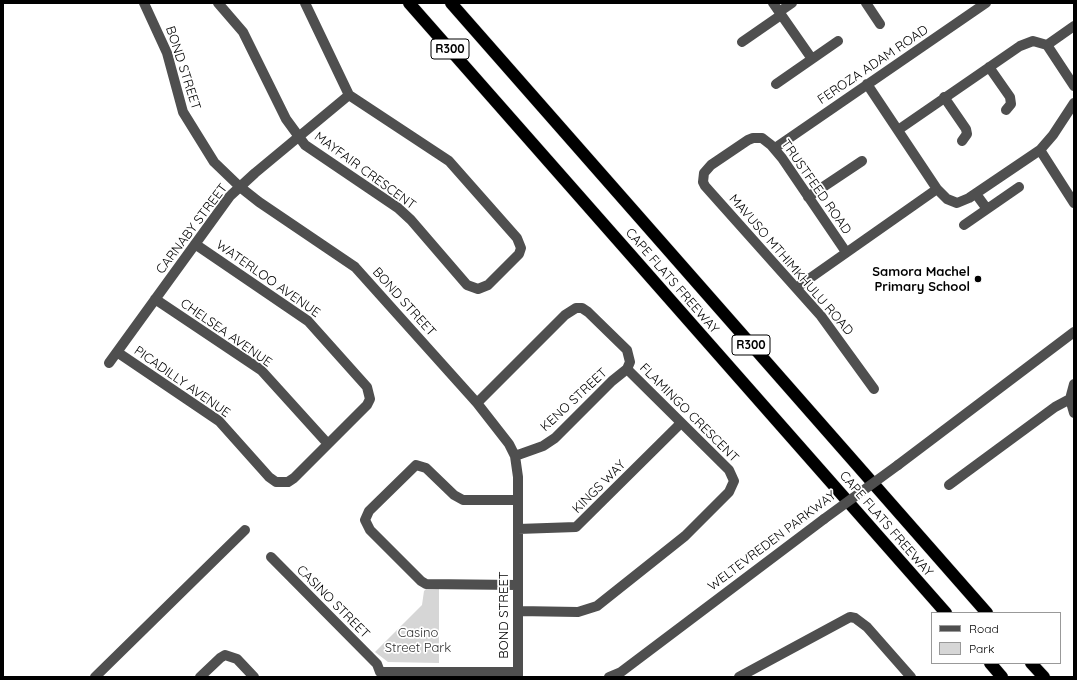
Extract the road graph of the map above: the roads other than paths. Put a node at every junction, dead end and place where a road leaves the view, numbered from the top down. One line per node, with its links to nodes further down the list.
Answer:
1 (144, 3): 32 (street, BOND STREET)
2 (218, 3): 26 (street)
3 (305, 3): 21 (street)
4 (409, 3): 63 (highway, CAPE FLATS FREEWAY / R300)
5 (451, 3): 64 (highway, CAPE FLATS FREEWAY / R300)
6 (773, 3): 10 (street)
7 (792, 3): 10 (street)
8 (866, 3): 11 (street)
9 (986, 3): 19 (street, FEROZA ADAM ROAD)
10 (780, 14): 13 (street); 16 (street)
11 (880, 24)
12 (1074, 26): 15 (street)
13 (742, 42)
14 (838, 42): 16 (street)
15 (1047, 45): 17 (street); 20 (street)
16 (812, 59): 18 (street)
17 (989, 67): 22 (street); 24 (street)
18 (776, 84)
19 (868, 84): 25 (street); 28 (street, FEROZA ADAM ROAD)
20 (1074, 86)
21 (349, 95): 26 (street, CARNABY STREET); 26 (street, MAYFAIR CRESCENT)
22 (944, 97): 25 (street); 27 (street)
23 (1074, 103): 29 (street)
24 (1006, 110)
25 (898, 130): 34 (street)
26 (298, 137): 32 (street, CARNABY STREET)
27 (962, 141)
28 (775, 148): 31 (street, TRUSTFEED ROAD); 36 (street, TRUSTFEED ROAD)
29 (1040, 150): 35 (street); 37 (street)
30 (862, 161): 36 (street)
31 (702, 177): 42 (street, MAVUSO MTHIMKHULU ROAD)
32 (240, 187): 40 (street, CARNABY STREET); 51 (street, BOND STREET)
33 (1019, 187): 38 (street)
34 (937, 189): 35 (street); 41 (street)
35 (976, 194): 38 (street)
36 (808, 197): 41 (street, TRUSTFEED ROAD)
37 (1074, 203)
38 (987, 209): 39 (street)
39 (964, 225)
40 (195, 244): 43 (street, CARNABY STREET); 54 (street, WATERLOO AVENUE)
41 (846, 252): 42 (street)
42 (796, 288): 49 (street, MAVUSO MTHIMKHULU ROAD)
43 (156, 299): 45 (street, CARNABY STREET); 54 (street, CHELSEA AVENUE)
44 (1074, 332): 69 (street, WELTEVREDEN PARKWAY, bridge)
45 (117, 352): 46 (street, CARNABY STREET); 54 (street, PICADILLY AVENUE)
46 (109, 363)
47 (628, 369): 51 (street, FLAMINGO CRESCENT); 53 (street, FLAMINGO CRESCENT); 55 (street, KENO STREET)
48 (1074, 384): 50 (street)
49 (874, 389)
50 (1070, 399): 52 (street); 56 (street)
51 (477, 403): 55 (street, BOND STREET)
52 (1074, 413)
53 (681, 423): 58 (street, KINGS WAY); 62 (street, FLAMINGO CRESCENT)
54 (328, 444)
55 (515, 456): 57 (street, BOND STREET)
56 (949, 485)
57 (517, 500): 58 (street, BOND STREET); 61 (street)
58 (518, 529): 61 (street, BOND STREET)
59 (245, 530): 72 (street)
60 (271, 557): 67 (street, CASINO STREET)
61 (517, 585): 62 (street, BOND STREET)
62 (518, 611): 68 (street, BOND STREET)
63 (945, 612)
64 (986, 612)
65 (991, 664): 77 (highway)
66 (1033, 664): 78 (highway)
67 (377, 674): 70 (street, CASINO STREET)
68 (517, 674): 70 (street, CASINO STREET)
69 (618, 674): 75 (street, WELTEVREDEN PARKWAY)
70 (435, 675)
71 (742, 676): 76 (street)
72 (95, 677)
73 (200, 677): 74 (street)
74 (254, 677)
75 (609, 677)
76 (911, 677)
77 (1002, 677)
78 (1044, 677)

